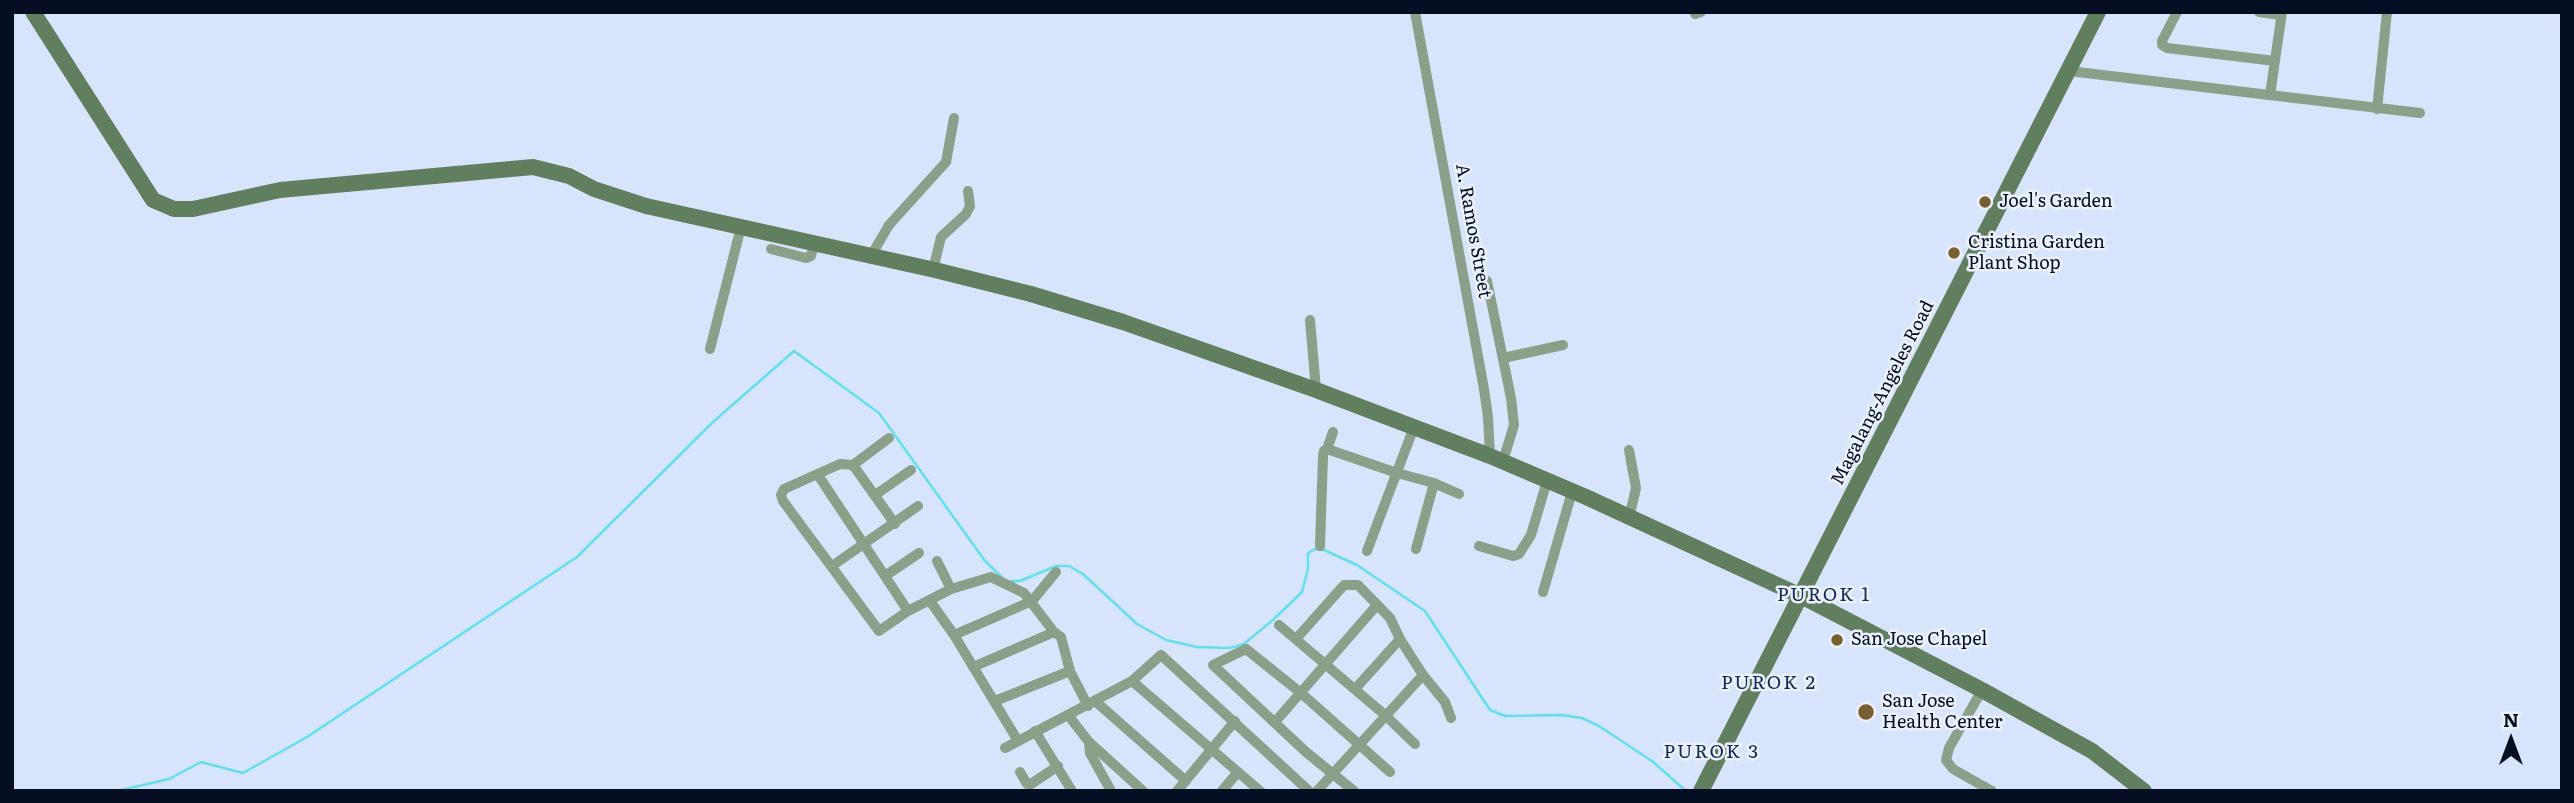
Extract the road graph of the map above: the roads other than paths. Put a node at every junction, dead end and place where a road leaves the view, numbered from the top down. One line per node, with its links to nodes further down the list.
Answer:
1 (33, 12): 15 (street)
2 (1415, 12): 31 (street, A. Ramos Street)
3 (2098, 12): 9 (street, Magalang-Angeles Road)
4 (2176, 12): 8 (street)
5 (2259, 12): 7 (street)
6 (2387, 12): 11 (street)
7 (2282, 14): 8 (street)
8 (2275, 61): 10 (street)
9 (2069, 71): 10 (street); 56 (street, Magalang-Angeles Road)
10 (2270, 95): 11 (street)
11 (2377, 108): 12 (street)
12 (2420, 113)
13 (954, 118): 18 (street)
14 (968, 191): 19 (street)
15 (741, 227): 16 (street); 23 (street)
16 (814, 243): 17 (street); 18 (street)
17 (771, 249)
18 (871, 256): 19 (street)
19 (933, 270): 25 (street)
20 (1487, 281): 24 (street)
21 (1310, 320): 25 (street)
22 (1563, 345): 24 (street)
23 (710, 349)
24 (1503, 358): 31 (street)
25 (1316, 390): 26 (street)
26 (1414, 427): 31 (street); 34 (street)
27 (1333, 432): 29 (street)
28 (889, 438): 32 (street)
29 (1327, 449): 34 (street); 45 (street)
30 (1629, 450): 42 (street)
31 (1496, 459): 36 (street)
32 (853, 465): 35 (street); 40 (street)
33 (911, 470): 40 (street)
34 (1397, 473): 37 (street); 48 (street)
35 (818, 475): 44 (street); 51 (street)
36 (1546, 481): 38 (street); 46 (street)
37 (1434, 483): 39 (street); 47 (street)
38 (1573, 492): 42 (street); 55 (street)
39 (1459, 494)
40 (875, 495): 43 (street)
41 (918, 506): 43 (street)
42 (1629, 518): 56 (street)
43 (895, 524): 44 (street)
44 (865, 544): 51 (street); 53 (street)
45 (1320, 547)
46 (1479, 547)
47 (1416, 549)
48 (1367, 551)
49 (919, 553): 53 (street)
50 (937, 561): 54 (street)
51 (832, 566): 60 (street)
52 (1056, 572): 58 (street)
53 (885, 576): 60 (street)
54 (951, 589): 57 (street); 58 (street)
55 (1543, 592)
56 (1801, 596): 72 (street); 103 (street, Magalang-Angeles Road)
57 (930, 601): 60 (street); 63 (street)
58 (1032, 601): 62 (street); 63 (street)
59 (1377, 605): 64 (street); 65 (street); 66 (street)
60 (908, 611)
61 (1279, 625): 64 (street)
62 (1054, 632): 67 (street); 68 (street)
63 (954, 635): 67 (street)
64 (1296, 639): 66 (street)
65 (1399, 639): 69 (street); 71 (street)
66 (1326, 664): 71 (street); 73 (street)
67 (973, 667): 74 (street)
68 (1070, 671): 74 (street); 75 (street)
69 (1423, 675): 77 (street); 78 (street)
70 (1132, 681): 75 (street); 79 (street); 87 (street)
71 (1355, 689): 77 (street)
72 (1982, 690): 104 (street); 105 (street)
73 (1301, 693): 80 (street); 80 (street); 84 (street)
74 (995, 701): 82 (street)
75 (1092, 704): 76 (street); 93 (street)
76 (1068, 715): 81 (street); 83 (street)
77 (1385, 715): 84 (street); 85 (street)
78 (1451, 718)
79 (1235, 721): 87 (street); 100 (street)
80 (1275, 722): 92 (street)
81 (1035, 731): 82 (street); 88 (street)
82 (1018, 741): 86 (street)
83 (1089, 742): 95 (street); 96 (street)
84 (1359, 744): 90 (street); 92 (street)
85 (1415, 744)
86 (1005, 748)
87 (1212, 750): 91 (street); 93 (street)
88 (1058, 766): 89 (street); 94 (street)
89 (1020, 772)
90 (1390, 772)
91 (1237, 773): 98 (street); 99 (street)
92 (1333, 774): 101 (street); 102 (street)
93 (1186, 781): 97 (street)
94 (1072, 791)
95 (1111, 791)
96 (1143, 791)
97 (1177, 791)
98 (1222, 791)
99 (1260, 791)
100 (1309, 791)
101 (1317, 791)
102 (1354, 791)
103 (1701, 791)
104 (1992, 791)
105 (2144, 791)

